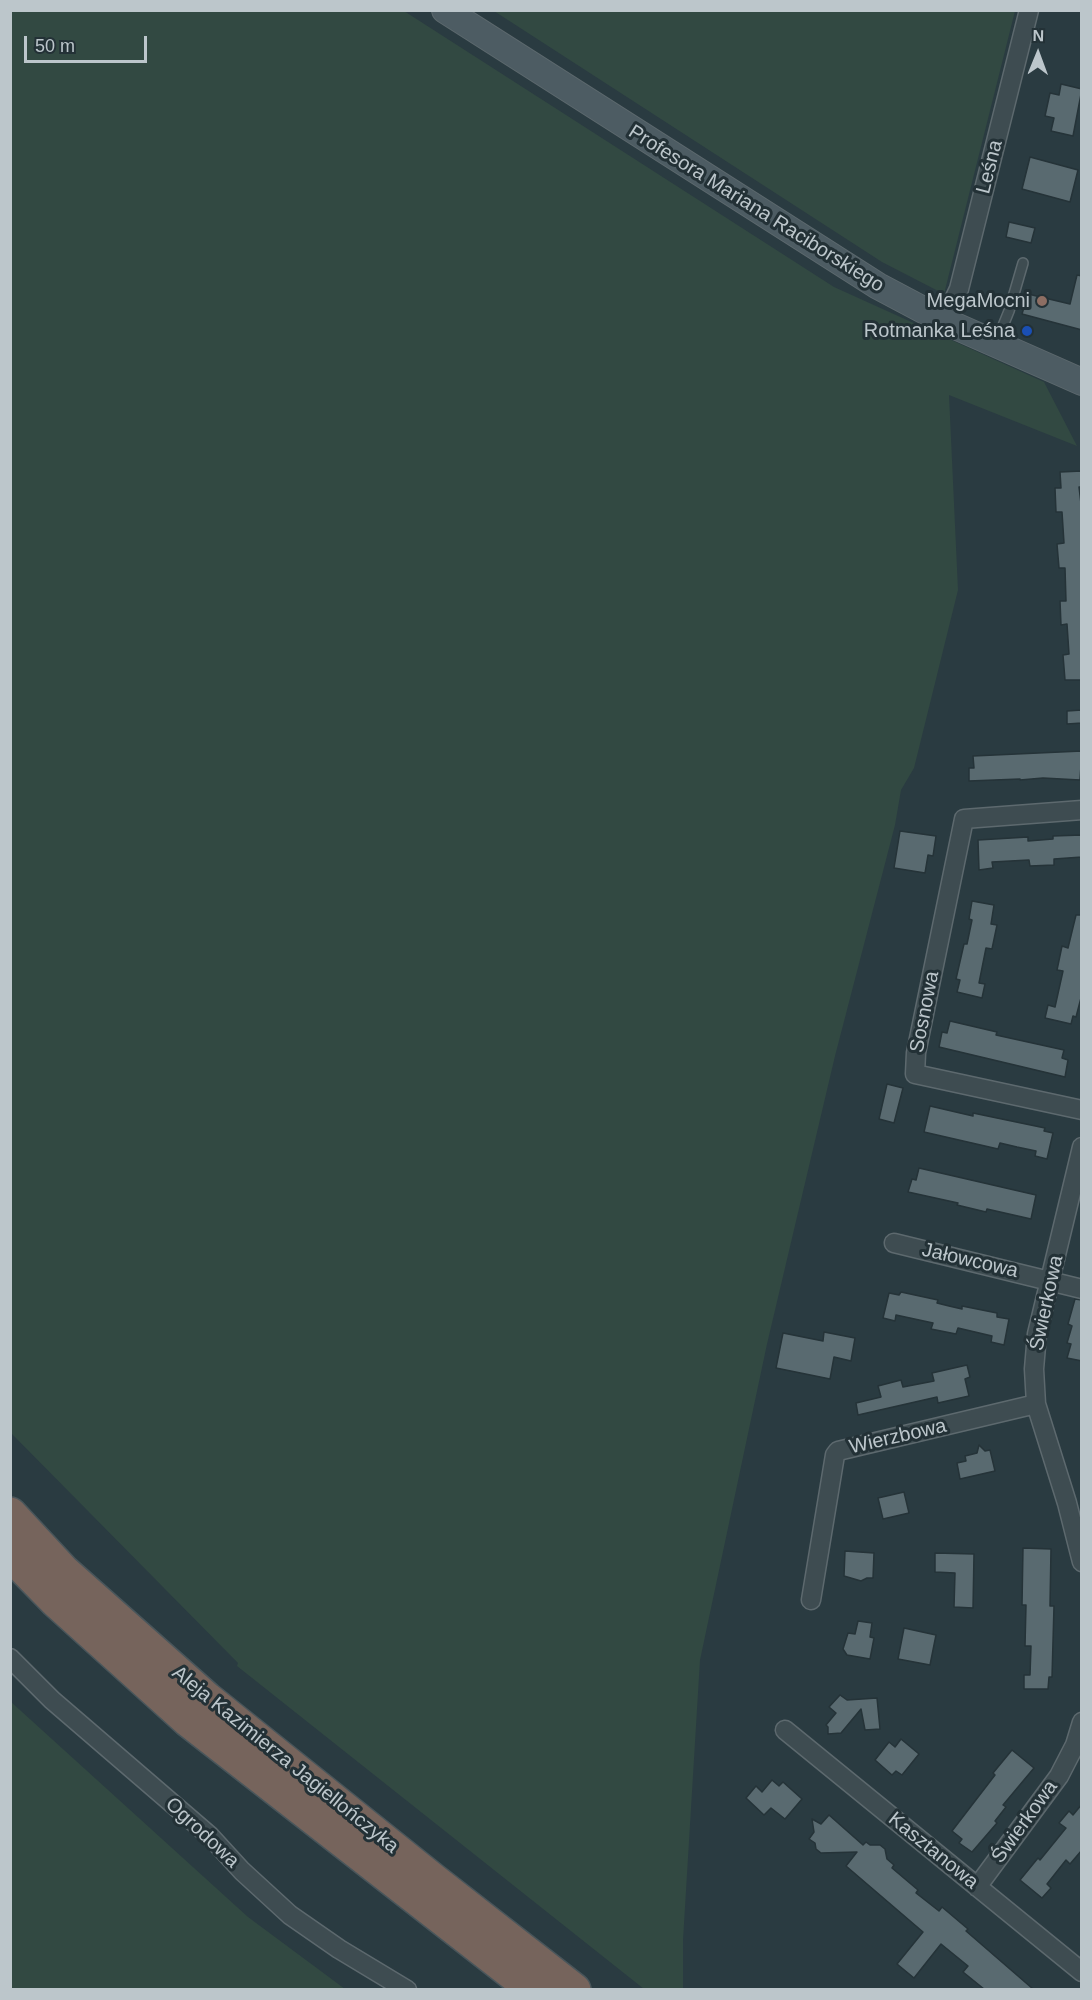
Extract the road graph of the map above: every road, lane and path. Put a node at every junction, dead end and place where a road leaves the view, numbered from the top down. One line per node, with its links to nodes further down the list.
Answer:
1 (445, 10): 4 (main road, Profesora Mariana Raciborskiego)
2 (1029, 10): 4 (street, Leśna)
3 (1023, 263): 5 (lane)
4 (944, 321): 5 (main road, Profesora Mariana Raciborskiego)
5 (995, 345): 6 (main road, Profesora Mariana Raciborskiego)
6 (1081, 380)
7 (1082, 810): 8 (street, Sosnowa)
8 (1082, 1110)
9 (1082, 1148): 11 (street, Świerkowa)
10 (894, 1243): 11 (street, Jałowcowa)
11 (1051, 1280): 12 (street, Jałowcowa); 13 (street, Świerkowa)
12 (1082, 1289)
13 (1036, 1404): 14 (street, Świerkowa); 18 (street, Wierzbowa)
14 (1075, 1507): 17 (street, Świerkowa)
15 (10, 1514): 26 (highway, Aleja Kazimierza Jagiellończyka)
16 (10, 1554): 25 (highway, Aleja Kazimierza Jagiellończyka)
17 (1082, 1562)
18 (811, 1600)
19 (10, 1658): 24 (street, Ogrodowa)
20 (1082, 1722): 22 (street, Świerkowa)
21 (784, 1730): 22 (street, Kasztanowa)
22 (978, 1887): 23 (street, Kasztanowa)
23 (1082, 1972)
24 (407, 1989)
25 (534, 1989)
26 (574, 1989)

